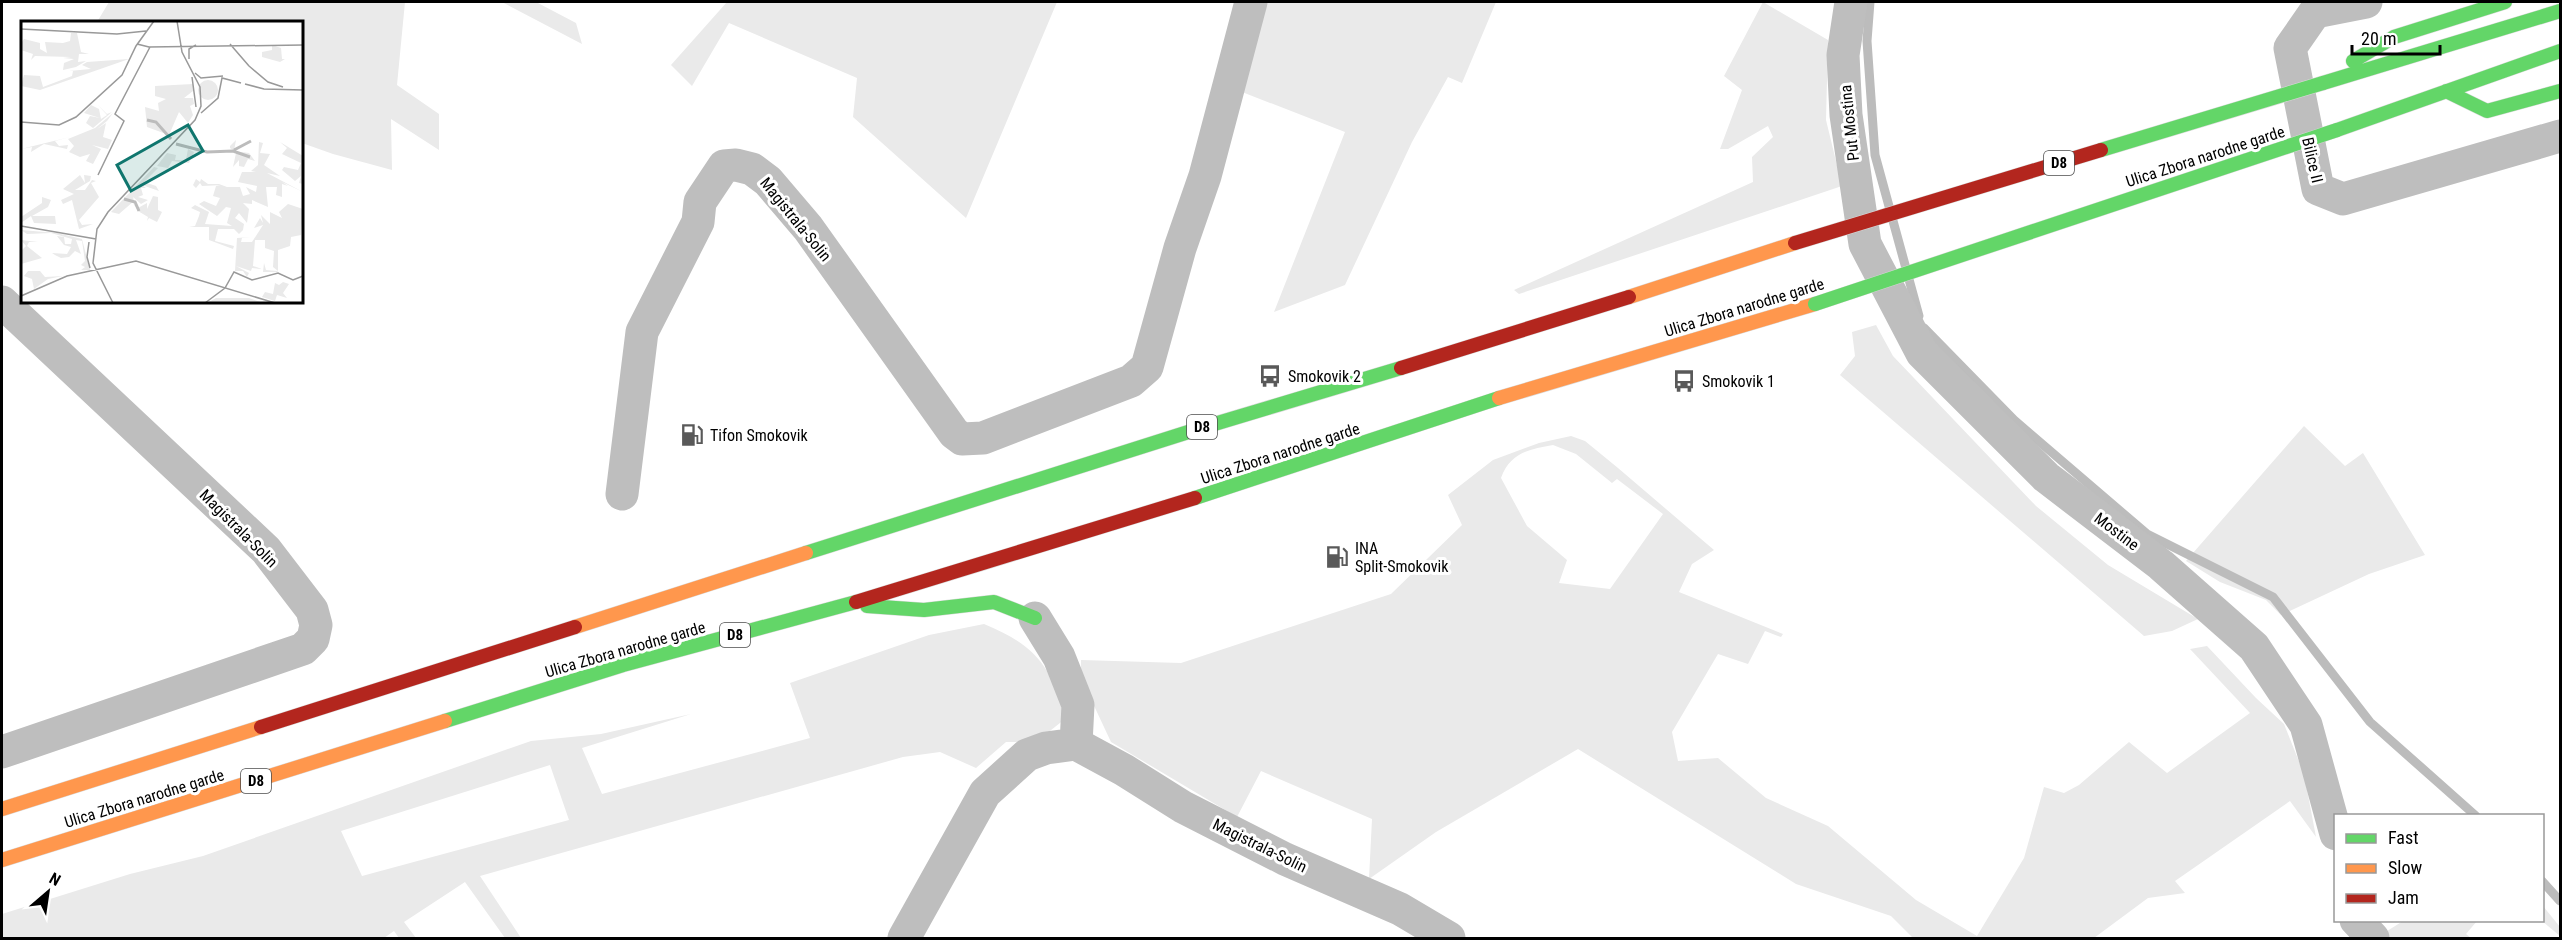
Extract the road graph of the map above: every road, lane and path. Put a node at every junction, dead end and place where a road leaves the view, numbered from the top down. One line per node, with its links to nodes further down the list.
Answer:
1 (1251, 2): 13 (street, Magistrala-Solin)
2 (1851, 2): 11 (street, Put Mostina)
3 (2366, 2): 10 (street, Bilice II)
4 (2505, 2): 7 (highway)
5 (2560, 11): 7 (highway, Ulica Zbora narodne garde / D8)
6 (2560, 51): 8 (highway, Ulica Zbora narodne garde / D8)
7 (2323, 83): 18 (highway, Ulica Zbora narodne garde / D8, bridge)
8 (2446, 91): 9 (highway); 14 (highway, Ulica Zbora narodne garde / D8, bridge)
9 (2560, 91)
10 (2560, 136)
11 (1865, 244): 19 (street, Mostine)
12 (2, 302): 17 (street, Magistrala-Solin)
13 (622, 494)
14 (848, 605): 15 (highway); 20 (highway, Ulica Zbora narodne garde / D8)
15 (1035, 618): 16 (street)
16 (1076, 744): 22 (street); 23 (street, Magistrala-Solin)
17 (2, 752)
18 (2, 809)
19 (2334, 827)
20 (2, 860)
21 (2357, 922): 24 (street)
22 (904, 939)
23 (1449, 939)
24 (2373, 939)

